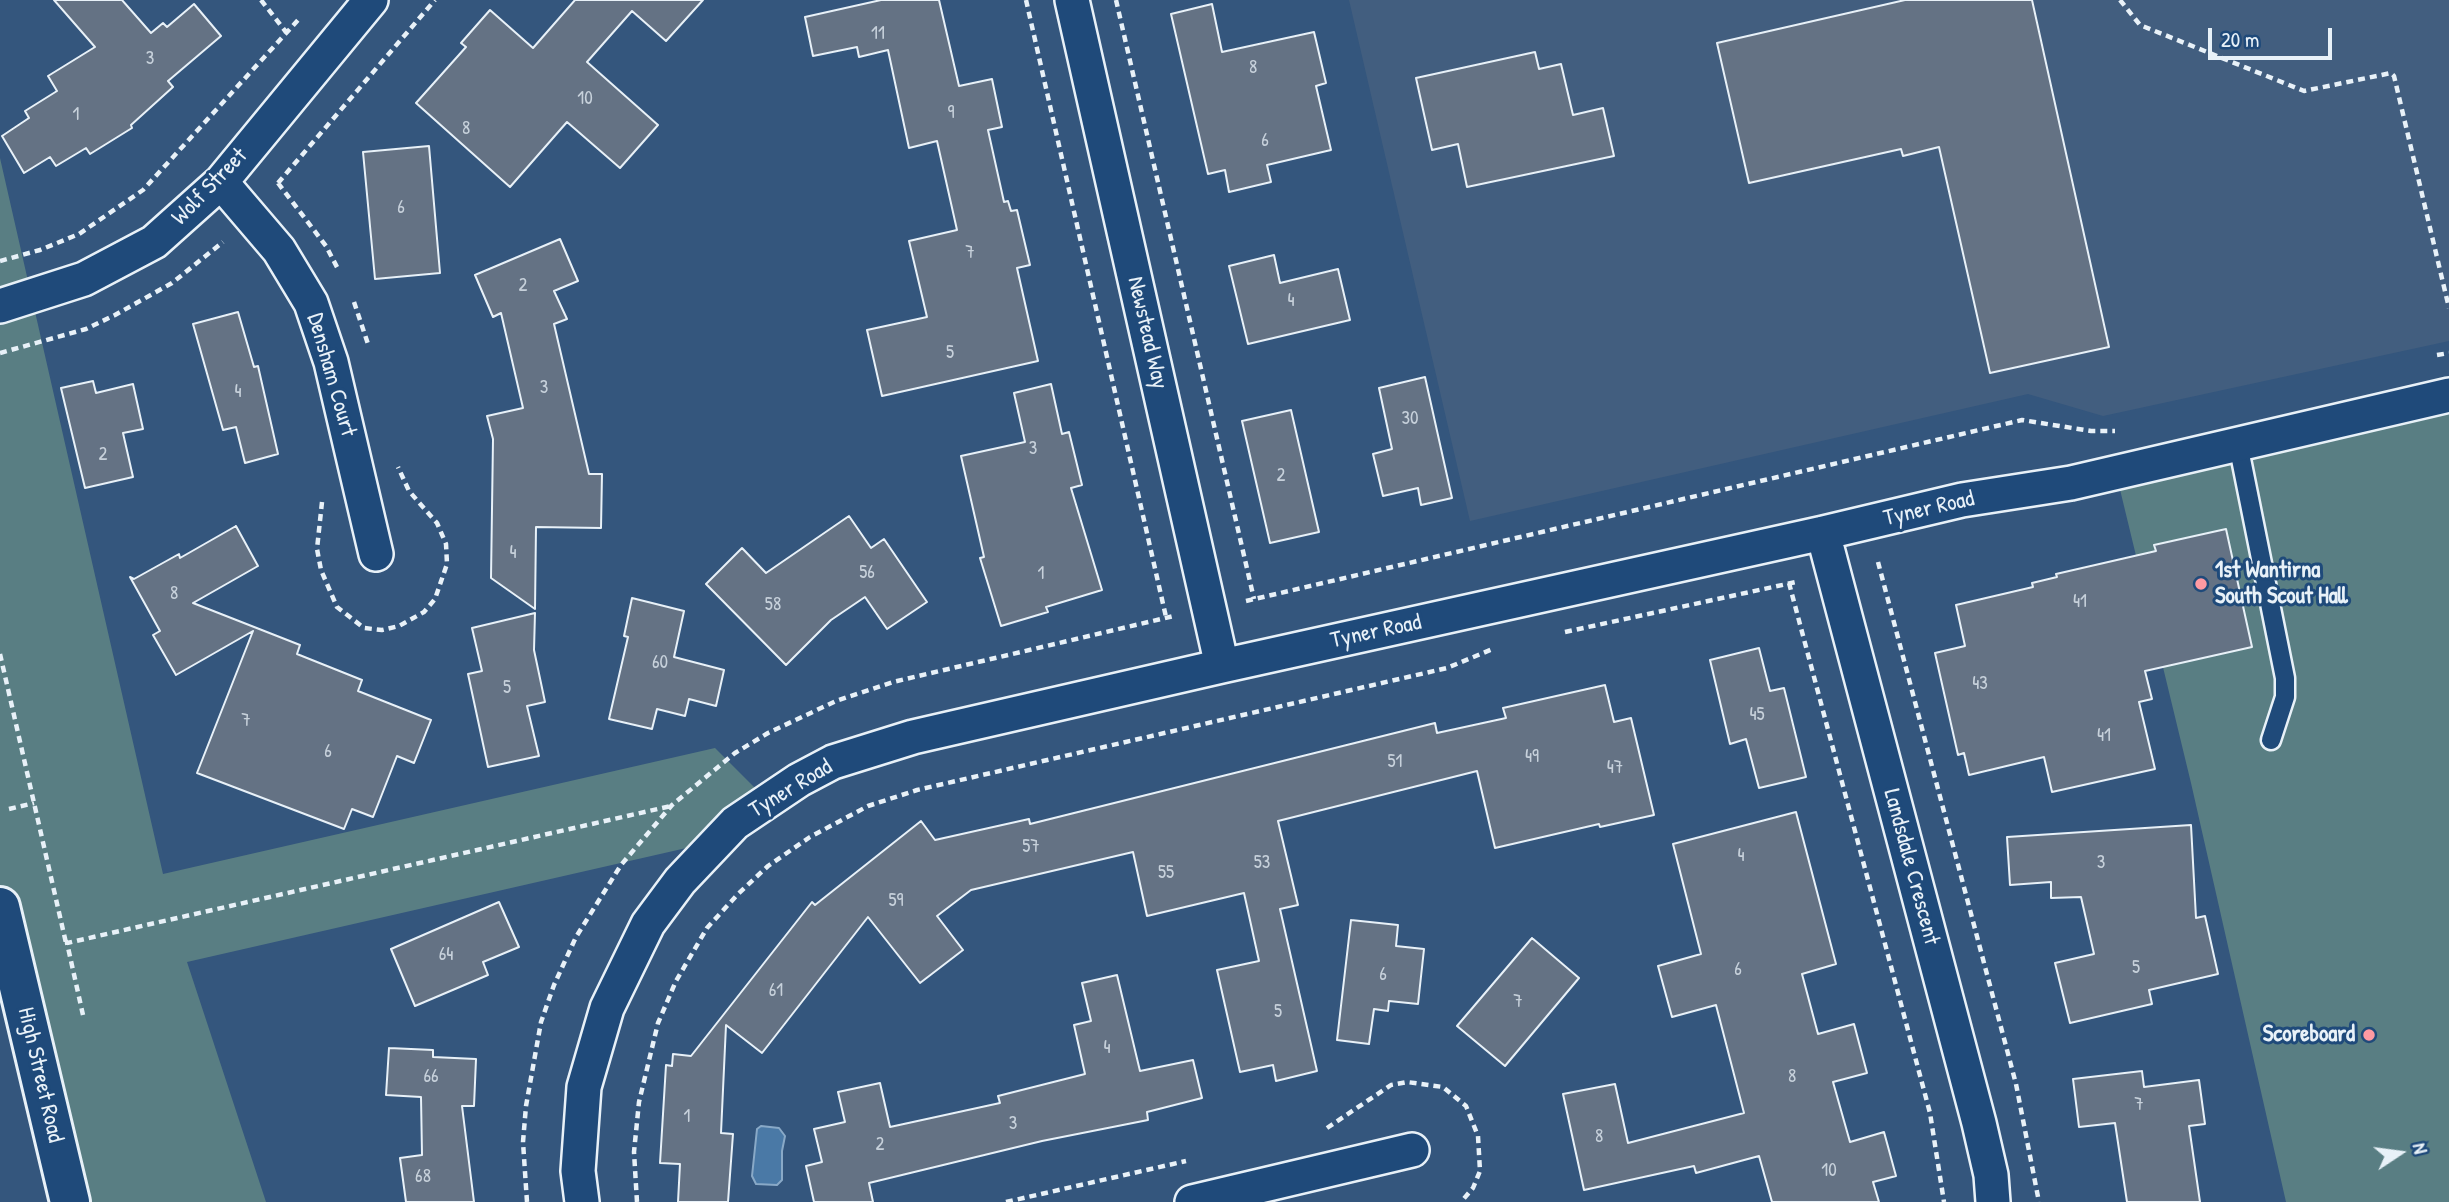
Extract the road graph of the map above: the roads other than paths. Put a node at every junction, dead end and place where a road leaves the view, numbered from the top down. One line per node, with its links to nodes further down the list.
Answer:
1 (1072, 0): 9 (street, Newstead Way)
2 (352, 7): 3 (street, Wolf Street)
3 (220, 182): 4 (street, Wolf Street); 8 (street, Densham Court)
4 (0, 306)
5 (2449, 395): 6 (street, Tyner Road)
6 (2238, 444): 7 (street, Tyner Road); 10 (lane)
7 (1823, 533): 9 (street, Tyner Road); 16 (street, Landsdale Crescent)
8 (376, 554)
9 (1222, 666): 14 (street, Tyner Road)
10 (2271, 740)
11 (0, 907): 13 (main road, High Street Road)
12 (1412, 1150): 15 (street)
13 (70, 1202)
14 (582, 1202)
15 (1192, 1202)
16 (1993, 1202)

